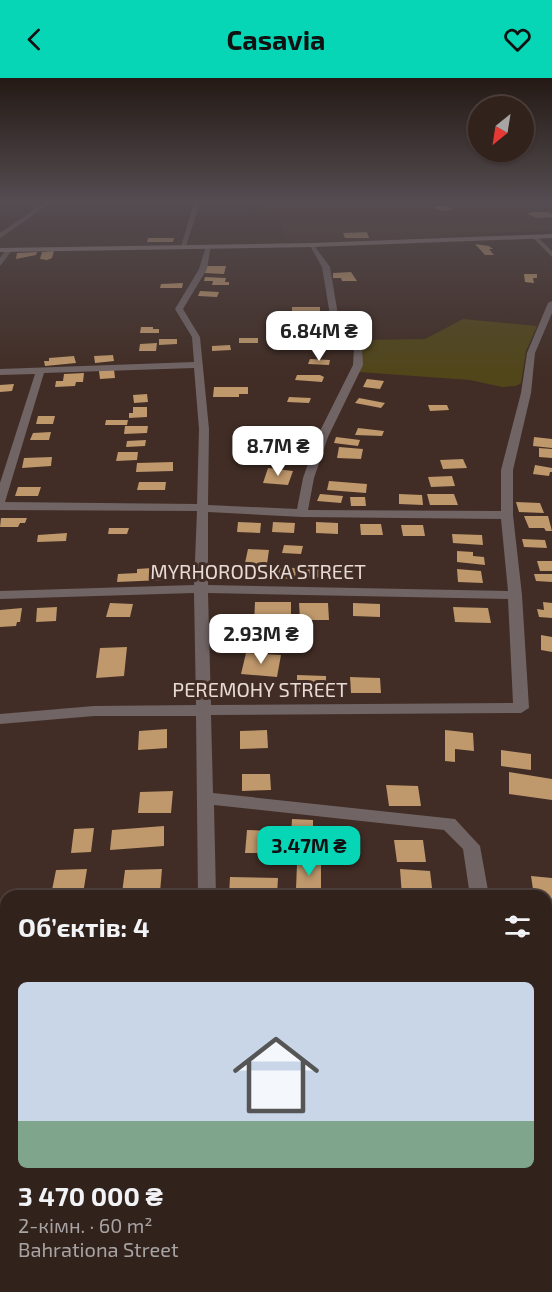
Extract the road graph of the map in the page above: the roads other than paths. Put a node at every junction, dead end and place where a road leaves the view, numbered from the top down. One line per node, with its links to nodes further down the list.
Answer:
1 (206, 259): 4 (street)
2 (320, 259): 10 (street)
3 (552, 303): 11 (street)
4 (198, 365): 5 (street); 9 (street)
5 (41, 369): 6 (street); 7 (street)
6 (0, 372)
7 (0, 501)
8 (0, 506): 9 (street)
9 (201, 509): 10 (street); 12 (street)
10 (302, 513): 11 (street)
11 (507, 515): 14 (street)
12 (201, 589): 13 (street, MYRHORODSKA STREET); 14 (street, MYRHORODSKA STREET); 15 (street)
13 (0, 595)
14 (515, 595): 15 (street, PEREMOHY STREET)
15 (204, 712): 16 (street, PEREMOHY STREET); 17 (street)
16 (0, 719)
17 (205, 798): 18 (street); 19 (street)
18 (207, 890)
19 (479, 890)

